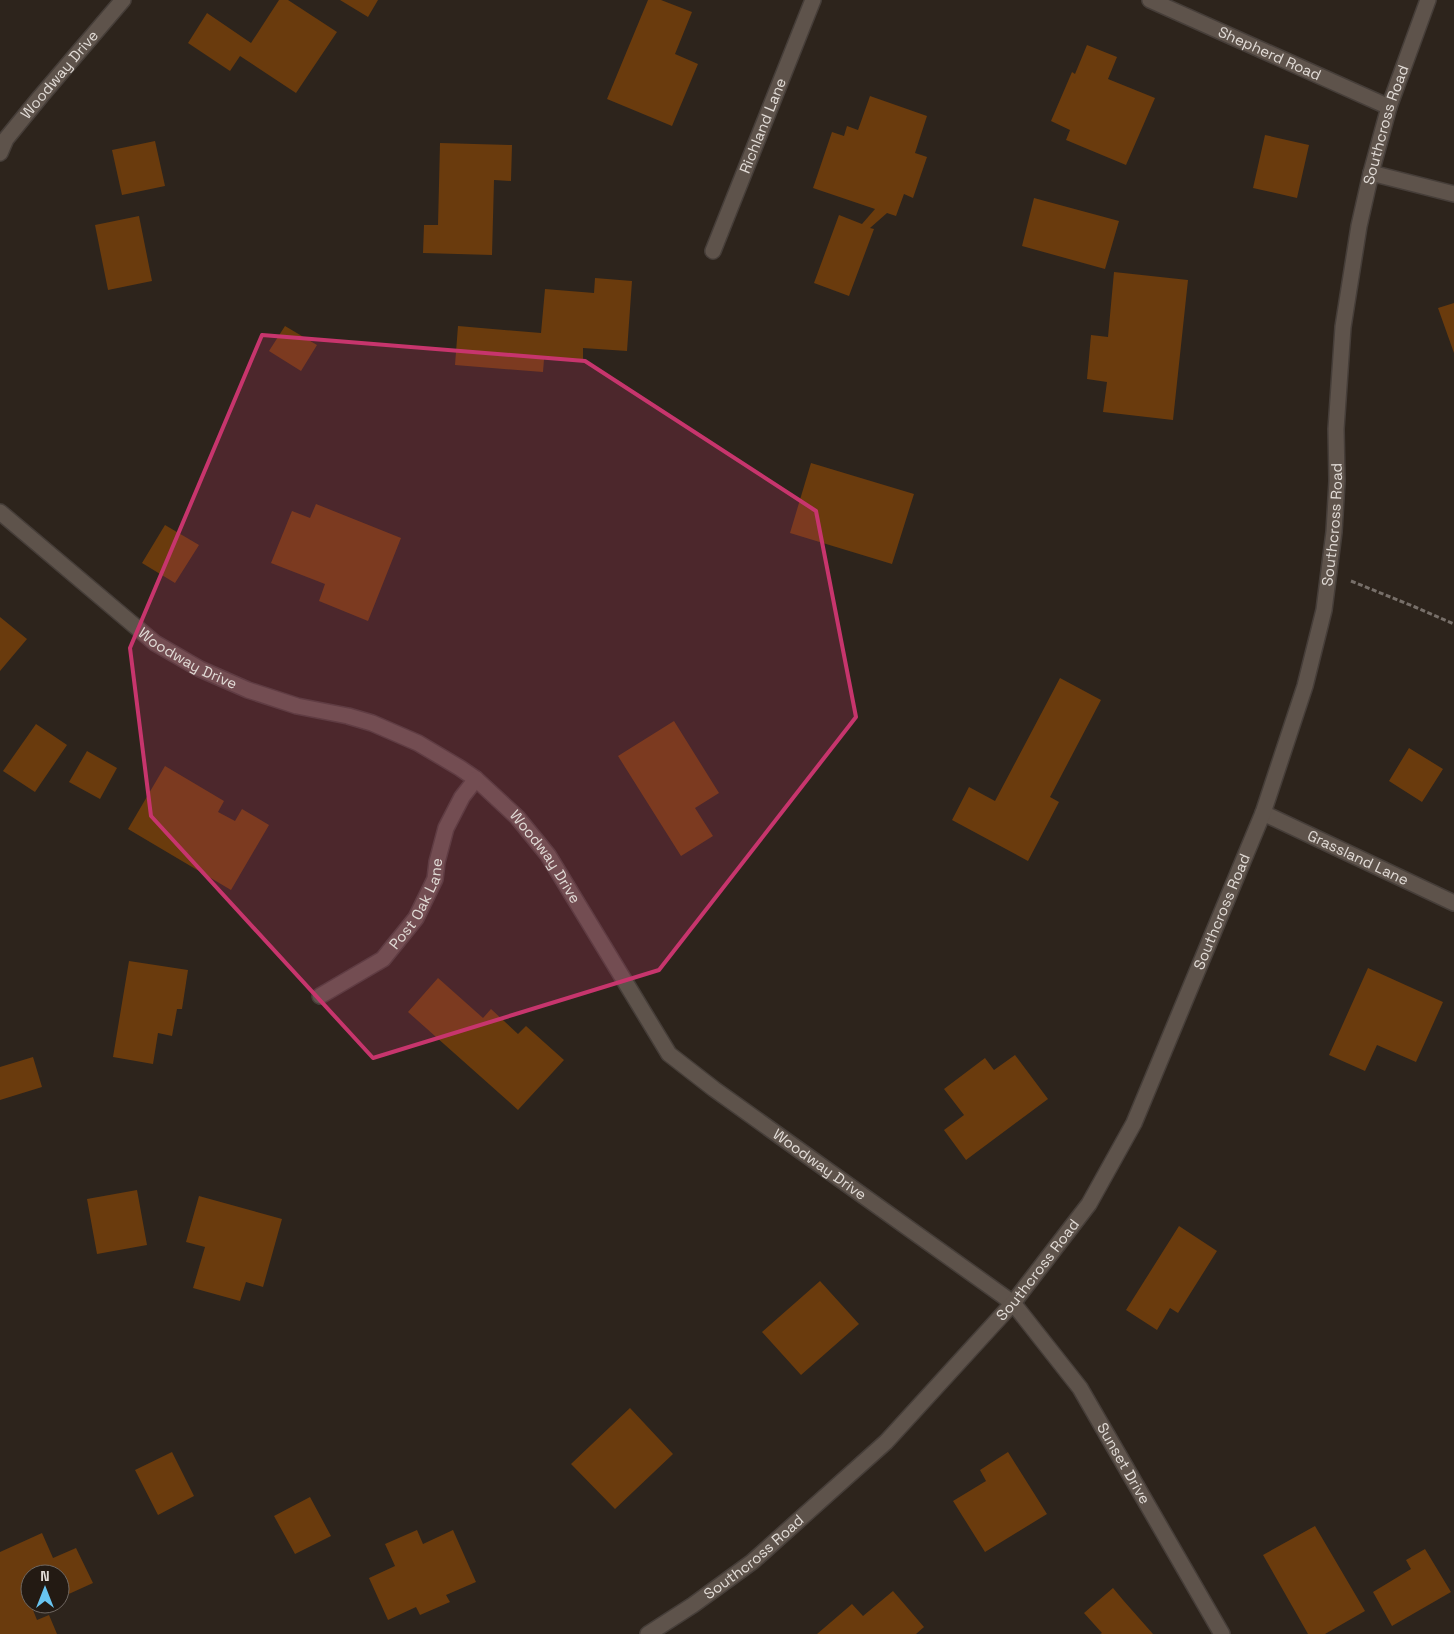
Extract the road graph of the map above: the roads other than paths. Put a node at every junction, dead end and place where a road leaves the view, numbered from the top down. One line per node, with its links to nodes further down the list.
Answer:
1 (123, 0): 6 (street, Woodway Drive)
2 (813, 0): 9 (street, Richland Lane)
3 (1150, 0): 5 (street, Shepherd Road)
4 (1428, 0): 5 (street, Southcross Road)
5 (1389, 107): 7 (street, Southcross Road)
6 (0, 153)
7 (1371, 173): 8 (street); 12 (street, Southcross Road)
8 (1454, 194)
9 (714, 251)
10 (0, 512): 11 (street, Woodway Drive)
11 (476, 779): 14 (street, Post Oak Lane); 15 (street, Woodway Drive)
12 (1263, 813): 13 (street, Grassland Lane); 15 (street, Southcross Road)
13 (1454, 903)
14 (320, 996)
15 (1012, 1304): 16 (street, Southcross Road); 17 (street, Sunset Drive)
16 (648, 1634)
17 (1222, 1634)

